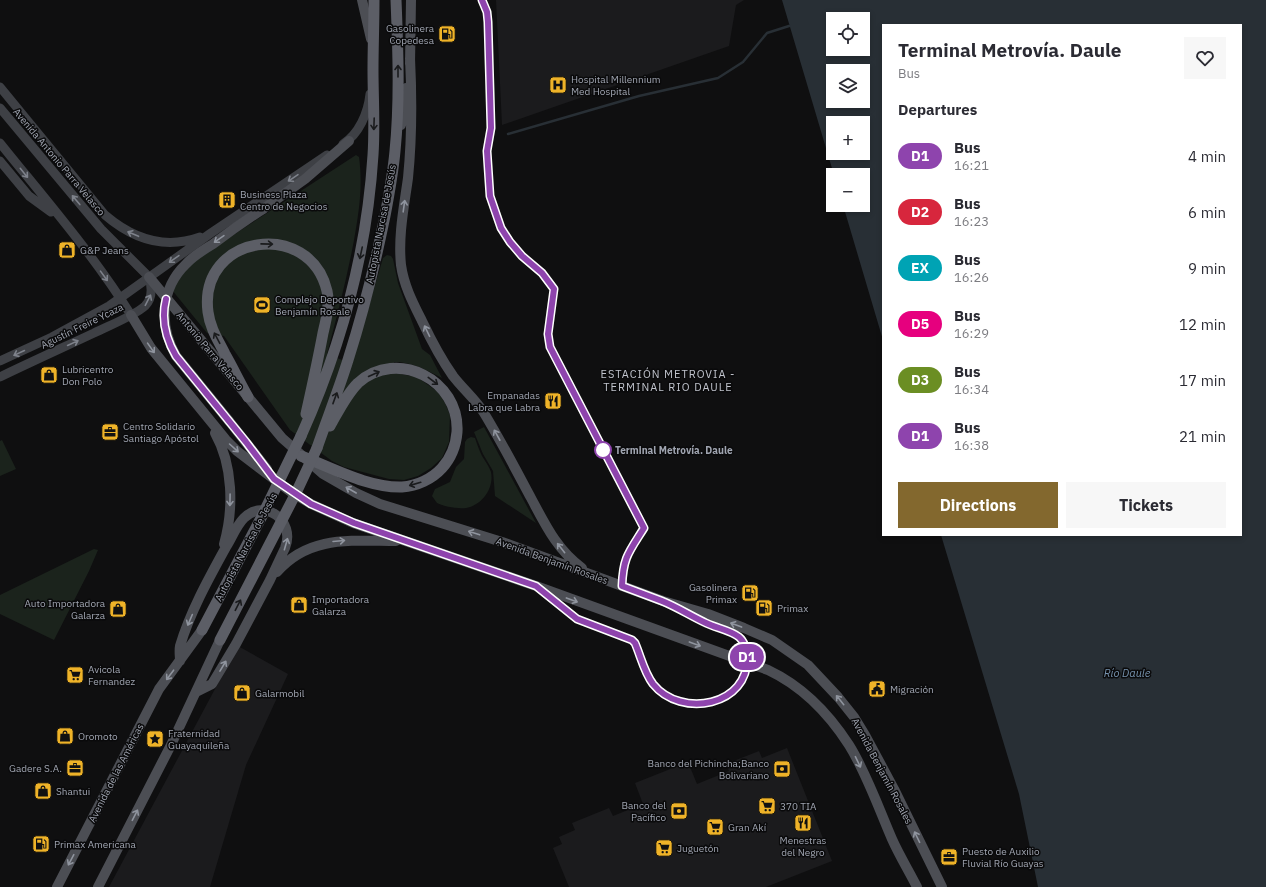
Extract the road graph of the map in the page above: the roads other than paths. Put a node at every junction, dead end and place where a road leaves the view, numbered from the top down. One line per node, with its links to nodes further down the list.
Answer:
1 (362, 0): 5 (main road, Autopista Narcisa de Jesús)
2 (374, 0): 5 (highway, Autopista Narcisa de Jesús)
3 (396, 0): 12 (highway, Autopista Narcisa de Jesús, one-way to 3)
4 (411, 0): 6 (main road, Autopista Narcisa de Jesús)
5 (374, 54): 7 (highway, Autopista Narcisa de Jesús)
6 (410, 58): 12 (main road, Autopista Narcisa de Jesús); 31 (main road, one-way to 6)
7 (373, 71): 10 (main road, Agustín Freire Ycaza); 25 (highway, Autopista Narcisa de Jesús, one-way to 25)
8 (0, 87): 14 (main road, Avenida Antonio Parra Velasco)
9 (0, 108): 15 (main road, Avenida Antonio Parra Velasco, one-way to 9)
10 (349, 141): 16 (main road, Agustín Freire Ycaza, one-way to 16); 28 (main road, one-way to 28, bridge)
11 (0, 143): 17 (main road, one-way to 17)
12 (395, 152): 26 (highway, Autopista Narcisa de Jesús, one-way to 12)
13 (0, 161): 17 (main road)
14 (82, 187): 15 (main road); 16 (main road, one-way to 14)
15 (101, 229): 18 (main road, Antonio Parra Velasco)
16 (211, 233): 18 (main road, Agustín Freire Ycaza, one-way to 18)
17 (78, 239): 19 (main road, one-way to 19)
18 (149, 277): 19 (main road, Agustín Freire Ycaza); 20 (main road, Agustín Freire Ycaza, one-way to 18); 23 (main road, Antonio Parra Velasco)
19 (121, 299): 20 (main road); 21 (main road, Agustín Freire Ycaza, one-way to 21)
20 (130, 315): 22 (main road, Agustín Freire Ycaza, one-way to 20); 24 (main road, one-way to 24)
21 (0, 362)
22 (0, 377)
23 (248, 397): 25 (highway, one-way to 25); 27 (main road, Antonio Parra Velasco)
24 (202, 411): 28 (main road, one-way to 28); 30 (main road, one-way to 30)
25 (301, 436): 33 (highway, Autopista Narcisa de Jesús, bridge)
26 (317, 448): 27 (highway, one-way to 27); 34 (highway, Autopista Narcisa de Jesús, one-way to 26, bridge)
27 (301, 456): 31 (main road, Avenida Benjamín Rosales, one-way to 27)
28 (274, 479): 29 (main road, Avenida Benjamín Rosales)
29 (403, 541): 32 (main road, one-way to 29); 39 (main road, Avenida Benjamín Rosales, one-way to 39)
30 (219, 560): 32 (main road, one-way to 30); 35 (main road, one-way to 35)
31 (590, 574): 40 (main road, Avenida Benjamín Rosales, one-way to 31)
32 (270, 580): 36 (main road, one-way to 32)
33 (202, 630): 35 (main road, Autopista Narcisa de Jesús)
34 (220, 640): 36 (main road, Autopista Narcisa de Jesús)
35 (180, 661): 37 (main road, Avenida de las Américas, one-way to 37)
36 (196, 692): 38 (main road, one-way to 36)
37 (57, 887)
38 (98, 887)
39 (917, 887)
40 (942, 887)

